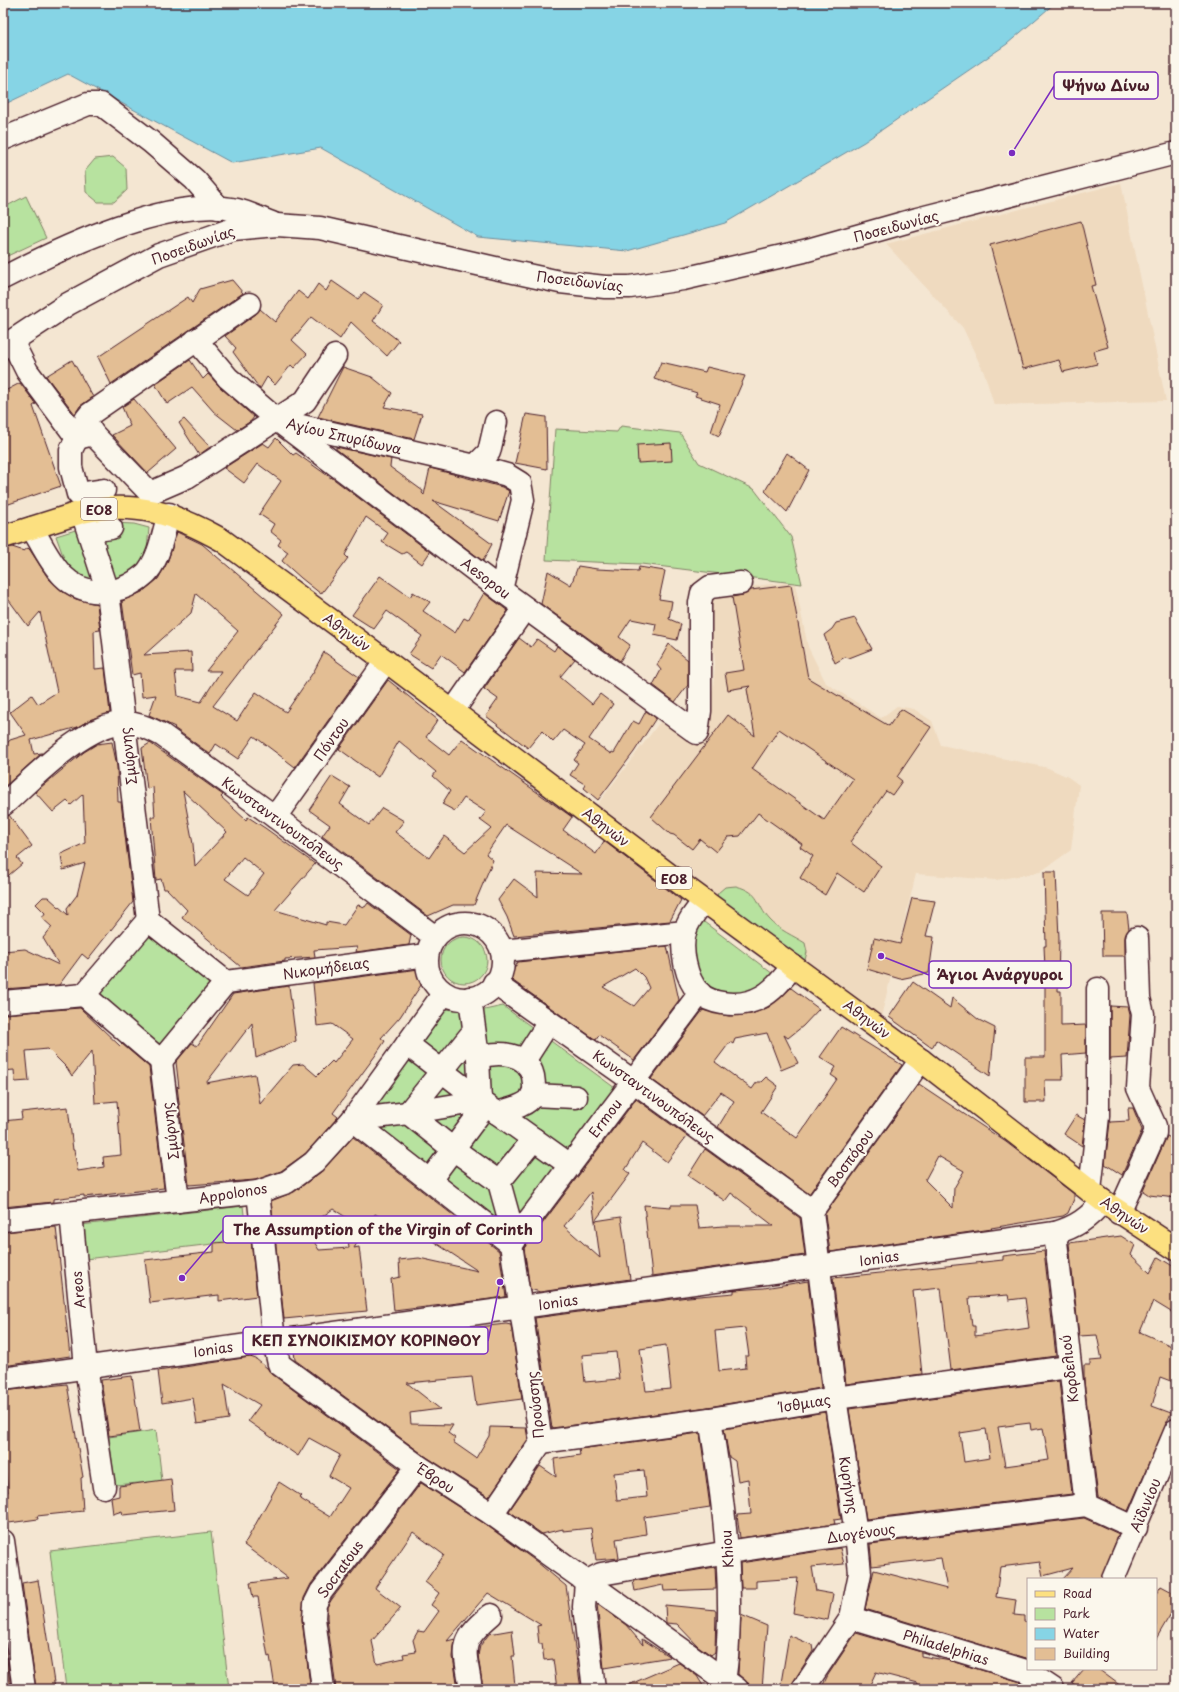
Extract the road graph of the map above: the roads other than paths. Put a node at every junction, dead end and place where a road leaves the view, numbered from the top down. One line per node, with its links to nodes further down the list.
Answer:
1 (3, 139): 3 (street)
2 (1176, 153): 4 (street, Ποσειδωνίας)
3 (220, 208): 4 (street); 5 (street)
4 (278, 225): 8 (street, Ποσειδωνίας)
5 (3, 278)
6 (249, 304): 7 (street)
7 (196, 340): 10 (street, Aesopou); 12 (street)
8 (8, 344): 12 (street)
9 (335, 356): 10 (street)
10 (277, 420): 13 (street, Αγίου Σπυρίδωνα); 15 (street, Αγίου Σπυρίδωνα); 23 (street, Aesopou)
11 (496, 422): 13 (street)
12 (85, 436): 14 (street); 15 (street)
13 (475, 466): 23 (street, Αγίου Σπυρίδωνα)
14 (104, 490)
15 (148, 501): 16 (main road, Αθηνών / ΕΟ8); 17 (main road, Αθηνών / ΕΟ8)
16 (82, 512): 18 (main road, Αθηνών / ΕΟ8); 21 (street)
17 (169, 514): 24 (street); 26 (main road, Αθηνών / ΕΟ8)
18 (32, 528): 20 (main road, Αθηνών / ΕΟ8); 24 (street)
19 (111, 528): 21 (street)
20 (3, 537)
21 (94, 546): 24 (street, Σμύρνης)
22 (741, 583): 25 (street, Aesopou)
23 (501, 590): 25 (street, Aesopou)
24 (108, 592): 28 (street, Σμύρνης)
25 (525, 608): 27 (street)
26 (386, 661): 27 (main road, Αθηνών / ΕΟ8); 30 (street, Πόντου)
27 (453, 711): 31 (main road, Αθηνών / ΕΟ8)
28 (124, 723): 29 (street); 30 (street, Κωνσταντινουπόλεως); 32 (street, Σμύρνης)
29 (3, 805)
30 (275, 817): 35 (street, Κωνσταντινουπόλεως)
31 (704, 901): 33 (street); 37 (main road, Αθηνών / ΕΟ8)
32 (148, 920): 38 (street); 43 (street)
33 (685, 932): 36 (street); 42 (street)
34 (1137, 938): 67 (street, Ionias)
35 (431, 946): 36 (street, Νικομήδειας); 38 (street, Νικομήδειας); 41 (street)
36 (502, 951): 39 (street)
37 (793, 966): 42 (street); 50 (main road, Αθηνών / ΕΟ8)
38 (226, 982): 51 (street)
39 (494, 983): 44 (street); 46 (street, Κωνσταντινουπόλεως)
40 (1098, 989): 67 (street)
41 (444, 993): 44 (street); 48 (street, Appolonos)
42 (700, 993): 54 (street, Ermou)
43 (84, 995): 45 (street); 51 (street)
44 (470, 998): 47 (street)
45 (3, 1002)
46 (550, 1022): 52 (street); 54 (street, Κωνσταντινουπόλεως)
47 (474, 1031): 49 (street); 53 (street)
48 (407, 1044): 53 (street); 59 (street, Appolonos)
49 (478, 1057): 52 (street); 57 (street)
50 (921, 1060): 67 (main road, Αθηνών / ΕΟ8); 68 (street, Βοσπόρου)
51 (162, 1061): 66 (street, Σμύρνης)
52 (524, 1061): 55 (street)
53 (443, 1072): 57 (street); 58 (street)
54 (633, 1081): 62 (street, Ermou); 68 (street, Κωνσταντινουπόλεως)
55 (532, 1095): 56 (street); 57 (street)
56 (576, 1097)
57 (488, 1106): 58 (street); 60 (street); 61 (street)
58 (408, 1113): 59 (street); 61 (street)
59 (352, 1120): 63 (street); 65 (street, Appolonos)
60 (534, 1139): 62 (street); 64 (street)
61 (453, 1149): 63 (street); 64 (street)
62 (570, 1165): 72 (street, Ermou)
63 (430, 1180): 72 (street)
64 (499, 1182): 72 (street, Προύσσης)
65 (258, 1192): 66 (street, Appolonos); 76 (street, Έβρου)
66 (178, 1201): 69 (street, Appolonos)
67 (1104, 1201): 71 (street, Ionias); 73 (main road, Αθηνών / ΕΟ8)
68 (812, 1211): 74 (street)
69 (71, 1213): 70 (street, Appolonos); 77 (street, Areos)
70 (3, 1220)
71 (1055, 1233): 74 (street, Ionias); 78 (street, Κορδελιού)
72 (513, 1242): 75 (street, Προύσσης)
73 (1174, 1247)
74 (818, 1267): 75 (street, Ionias); 80 (street, Κυρήνης)
75 (522, 1306): 76 (street, Ionias); 83 (street, Προύσσης)
76 (274, 1341): 77 (street, Ionias); 84 (street, Έβρου)
77 (86, 1367): 79 (street, Ionias); 85 (street, Areos)
78 (1069, 1367): 80 (street, Ίσθμιας); 86 (street, Κορδελιού)
79 (3, 1379)
80 (836, 1398): 81 (street, Ίσθμιας); 89 (street, Κυρήνης)
81 (710, 1418): 83 (street, Ίσθμιας); 91 (street, Khiou)
82 (1176, 1430): 88 (street, Αϊδινίου)
83 (541, 1442): 87 (street, Προύσσης)
84 (418, 1466): 87 (street, Έβρου); 99 (street, Socratous)
85 (104, 1487)
86 (1086, 1505): 88 (street); 89 (street, Διογένους)
87 (492, 1514): 93 (street, Έβρου)
88 (1136, 1528): 92 (street, Αϊδινίου)
89 (856, 1533): 91 (street, Διογένους); 95 (street, Κυρήνης)
90 (3, 1545): 98 (street)
91 (728, 1552): 93 (street, Διογένους); 97 (street, Khiou)
92 (1113, 1578)
93 (586, 1582): 97 (street, Έβρου); 101 (street)
94 (491, 1615): 100 (street)
95 (851, 1618): 96 (street, Philadelphias); 102 (street, Κυρήνης)
96 (1043, 1682)
97 (730, 1684)
98 (24, 1689)
99 (323, 1689)
100 (471, 1689)
101 (594, 1689)
102 (803, 1689)

